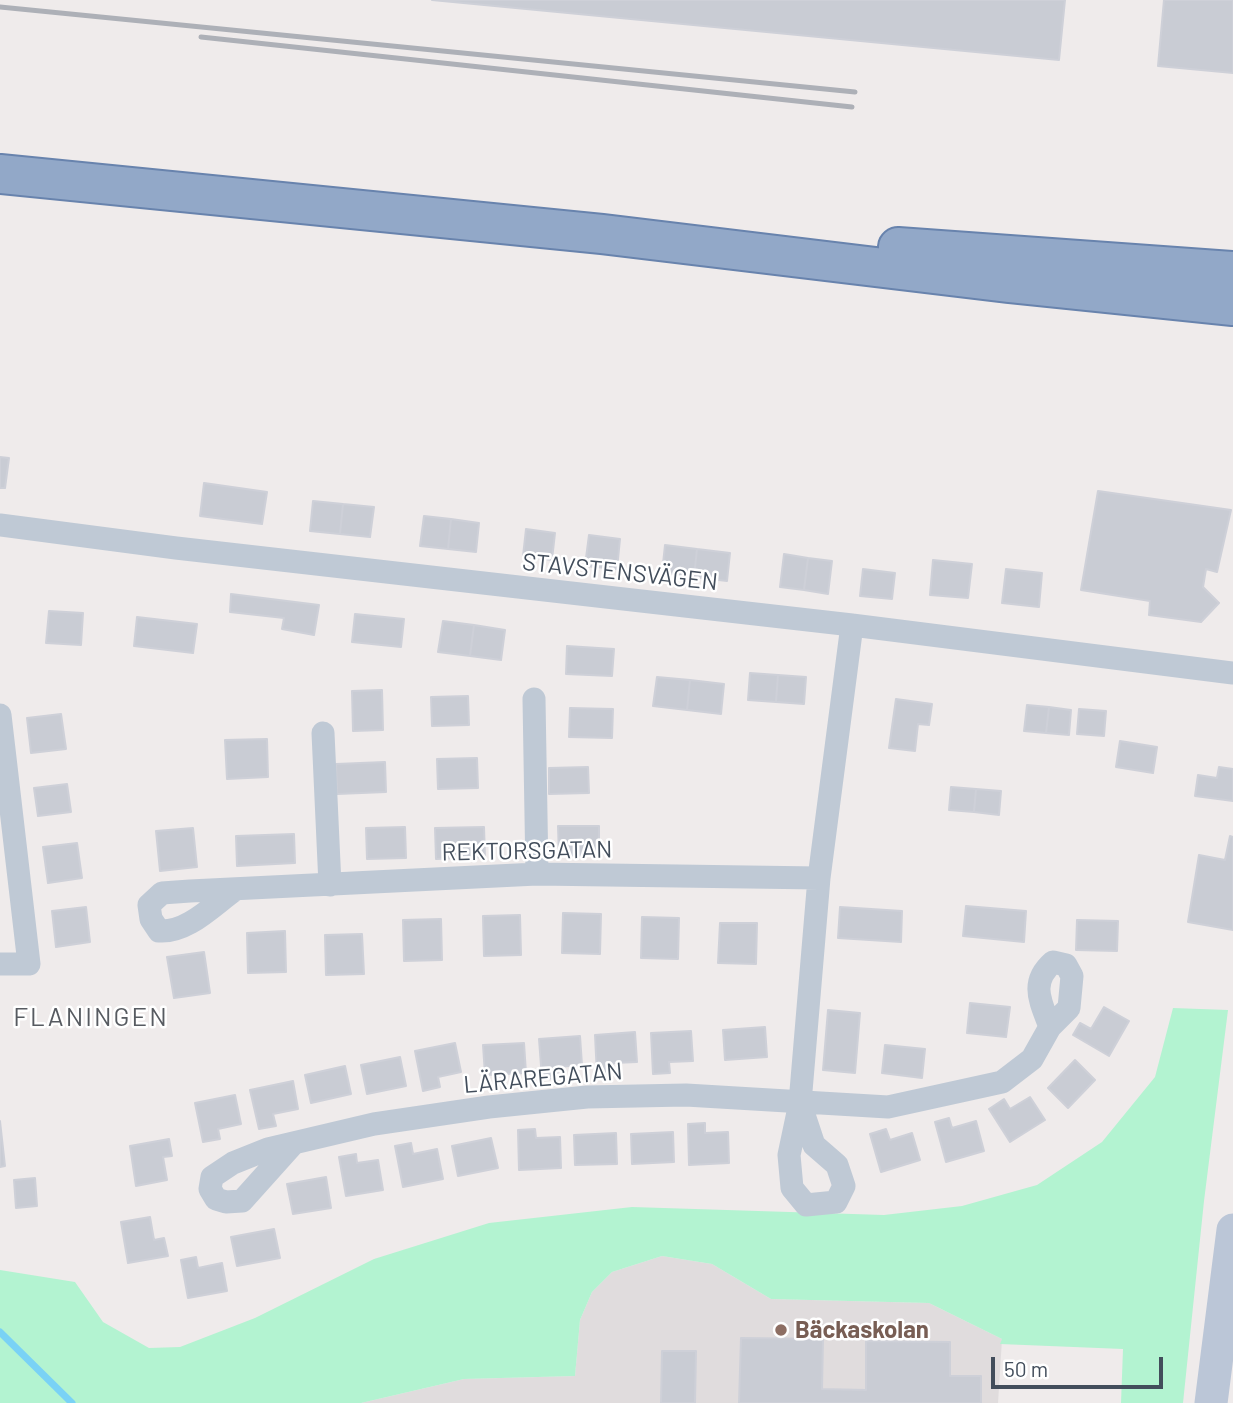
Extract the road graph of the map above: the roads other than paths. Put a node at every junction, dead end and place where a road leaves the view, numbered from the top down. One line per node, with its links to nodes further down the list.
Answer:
1 (0, 174): 2 (highway)
2 (602, 234): 3 (highway); 4 (highway)
3 (1233, 271)
4 (1008, 283): 5 (highway); 6 (highway)
5 (1233, 306)
6 (1233, 327)
7 (0, 524): 8 (street, STAVSTENSVÄGEN)
8 (852, 625): 9 (street, STAVSTENSVÄGEN); 14 (street)
9 (1233, 673)
10 (534, 699): 13 (street)
11 (0, 715): 17 (street)
12 (324, 733): 15 (street)
13 (537, 874): 14 (street, REKTORSGATAN); 15 (street, REKTORSGATAN)
14 (819, 878): 19 (street)
15 (330, 885): 16 (street, REKTORSGATAN)
16 (236, 889)
17 (0, 964)
18 (1050, 1027): 19 (street, LÄRAREGATAN)
19 (800, 1103): 20 (street, LÄRAREGATAN)
20 (294, 1143)
21 (1233, 1230): 22 (main road)
22 (1211, 1403)

